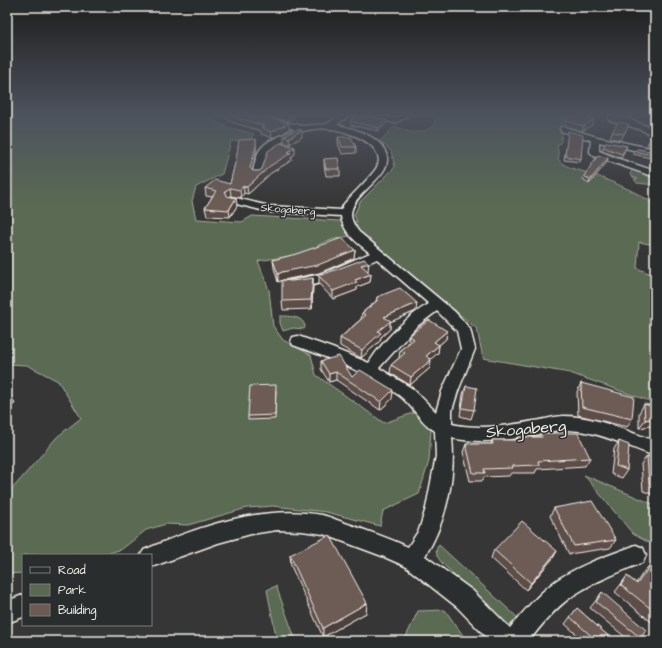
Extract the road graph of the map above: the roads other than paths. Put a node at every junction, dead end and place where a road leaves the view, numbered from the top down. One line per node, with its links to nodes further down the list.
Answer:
1 (272, 145): 7 (street)
2 (376, 145): 9 (street)
3 (595, 145): 6 (street)
4 (624, 145): 5 (street)
5 (655, 152)
6 (655, 174)
7 (257, 175)
8 (232, 200): 9 (street, Skogaberg)
9 (346, 213): 10 (street)
10 (378, 254): 11 (street); 12 (street)
11 (288, 284)
12 (437, 305): 14 (street); 15 (street)
13 (298, 341): 15 (street, Skogaberg)
14 (376, 364)
15 (443, 426): 16 (street, Skogaberg); 19 (street)
16 (655, 449)
17 (636, 555): 23 (street)
18 (152, 557): 19 (street)
19 (412, 559): 22 (street)
20 (22, 606): 21 (street)
21 (7, 612)
22 (506, 641)
23 (514, 641)

